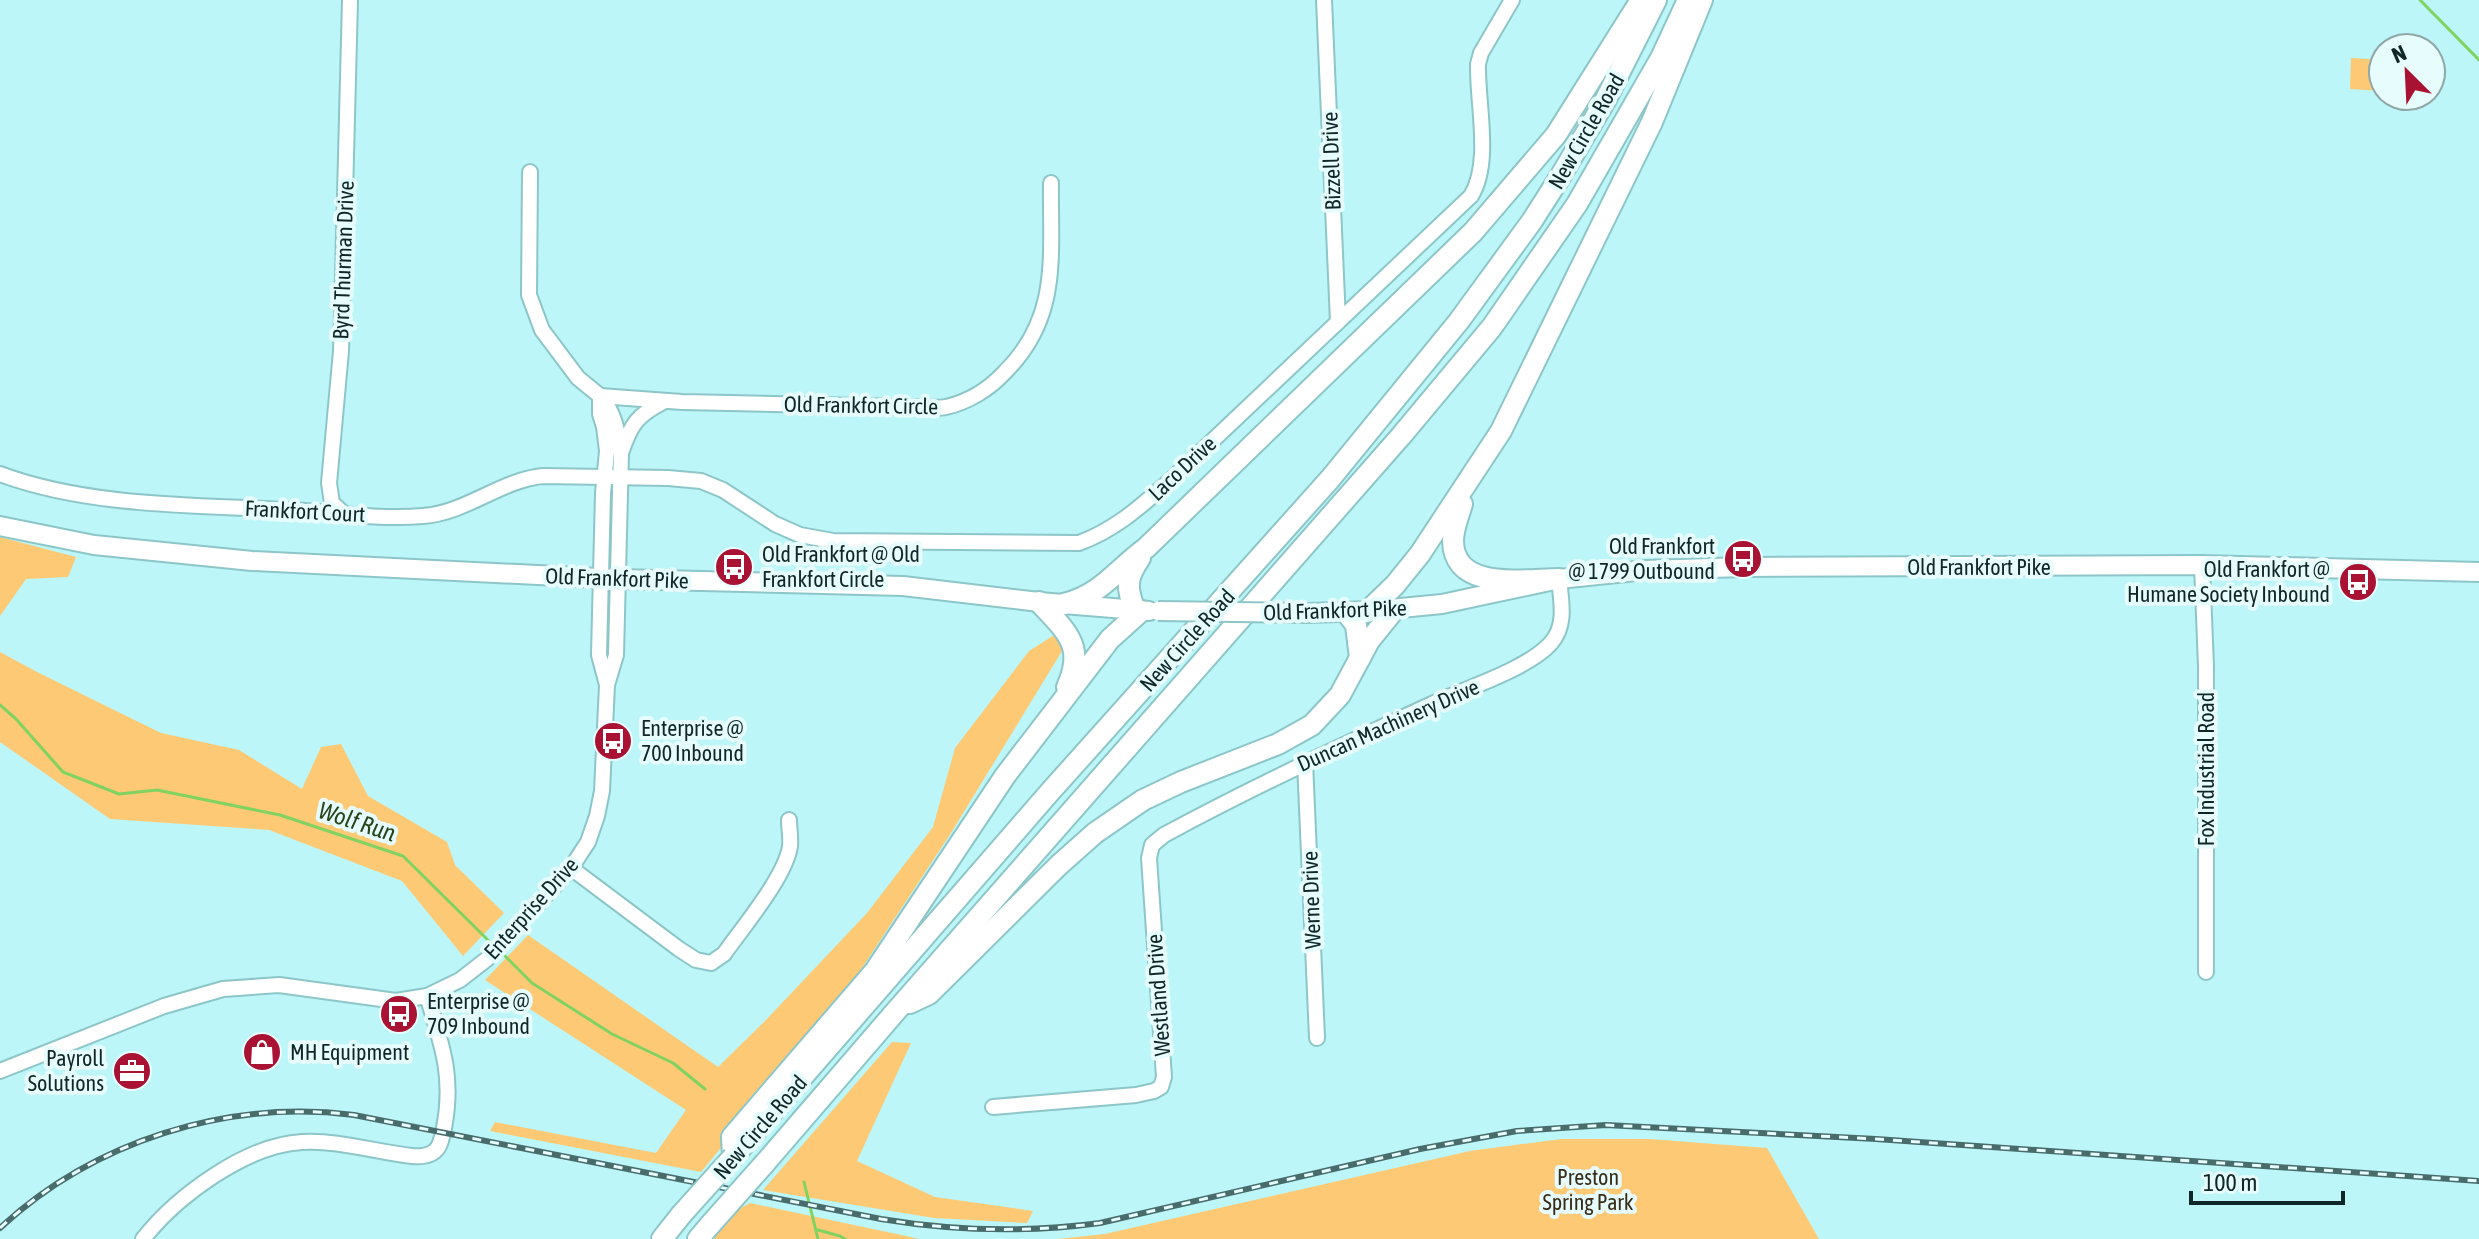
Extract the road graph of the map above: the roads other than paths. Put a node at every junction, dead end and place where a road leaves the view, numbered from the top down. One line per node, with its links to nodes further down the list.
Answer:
1 (350, 0): 17 (street, Byrd Thurman Drive)
2 (1324, 0): 10 (street, Bizzell Drive)
3 (1512, 0): 10 (street, Laco Drive)
4 (1641, 0): 19 (highway)
5 (1656, 0): 42 (highway, New Circle Road)
6 (1688, 0): 38 (highway, New Circle Road)
7 (1702, 0): 16 (highway)
8 (530, 172): 11 (street)
9 (1051, 183): 12 (street, Old Frankfort Circle)
10 (1338, 322): 15 (street, Laco Drive)
11 (600, 396): 12 (street, Old Frankfort Circle); 13 (street); 15 (street)
12 (665, 401): 13 (street)
13 (621, 453): 15 (street)
14 (0, 474): 17 (street, Frankfort Court)
15 (612, 476): 17 (street, Frankfort Court); 22 (street)
16 (1465, 488): 23 (highway); 29 (highway)
17 (343, 513)
18 (0, 526): 22 (main road, Old Frankfort Pike)
19 (1146, 548): 25 (highway); 27 (highway)
20 (2202, 565): 21 (main road, Old Frankfort Pike); 23 (main road, Old Frankfort Pike); 36 (street, Fox Industrial Road)
21 (2479, 572)
22 (610, 579): 24 (main road, Old Frankfort Pike); 35 (street, Enterprise Drive)
23 (1559, 579): 26 (main road, Old Frankfort Pike); 32 (street, Duncan Machinery Drive)
24 (1039, 602): 25 (main road, Old Frankfort Pike); 31 (highway)
25 (1064, 604): 27 (main road, Old Frankfort Pike)
26 (1394, 610): 29 (main road, Old Frankfort Pike); 30 (highway)
27 (1145, 611): 28 (main road, Old Frankfort Pike, bridge); 31 (highway)
28 (1346, 612): 29 (main road, Old Frankfort Pike); 30 (highway)
29 (1367, 612)
30 (1360, 658): 38 (highway)
31 (1062, 698): 42 (highway)
32 (1305, 762): 34 (street, Duncan Machinery Drive); 39 (street, Werne Drive)
33 (789, 820): 35 (street)
34 (1164, 835): 41 (street, Westland Drive)
35 (571, 868): 37 (street, Enterprise Drive)
36 (2206, 972)
37 (427, 996): 40 (street, Enterprise Drive); 44 (street)
38 (896, 1011): 43 (highway, New Circle Road, bridge)
39 (1317, 1038)
40 (0, 1071)
41 (993, 1107)
42 (733, 1157): 45 (highway, New Circle Road, bridge)
43 (704, 1232)
44 (143, 1239)
45 (662, 1239)

